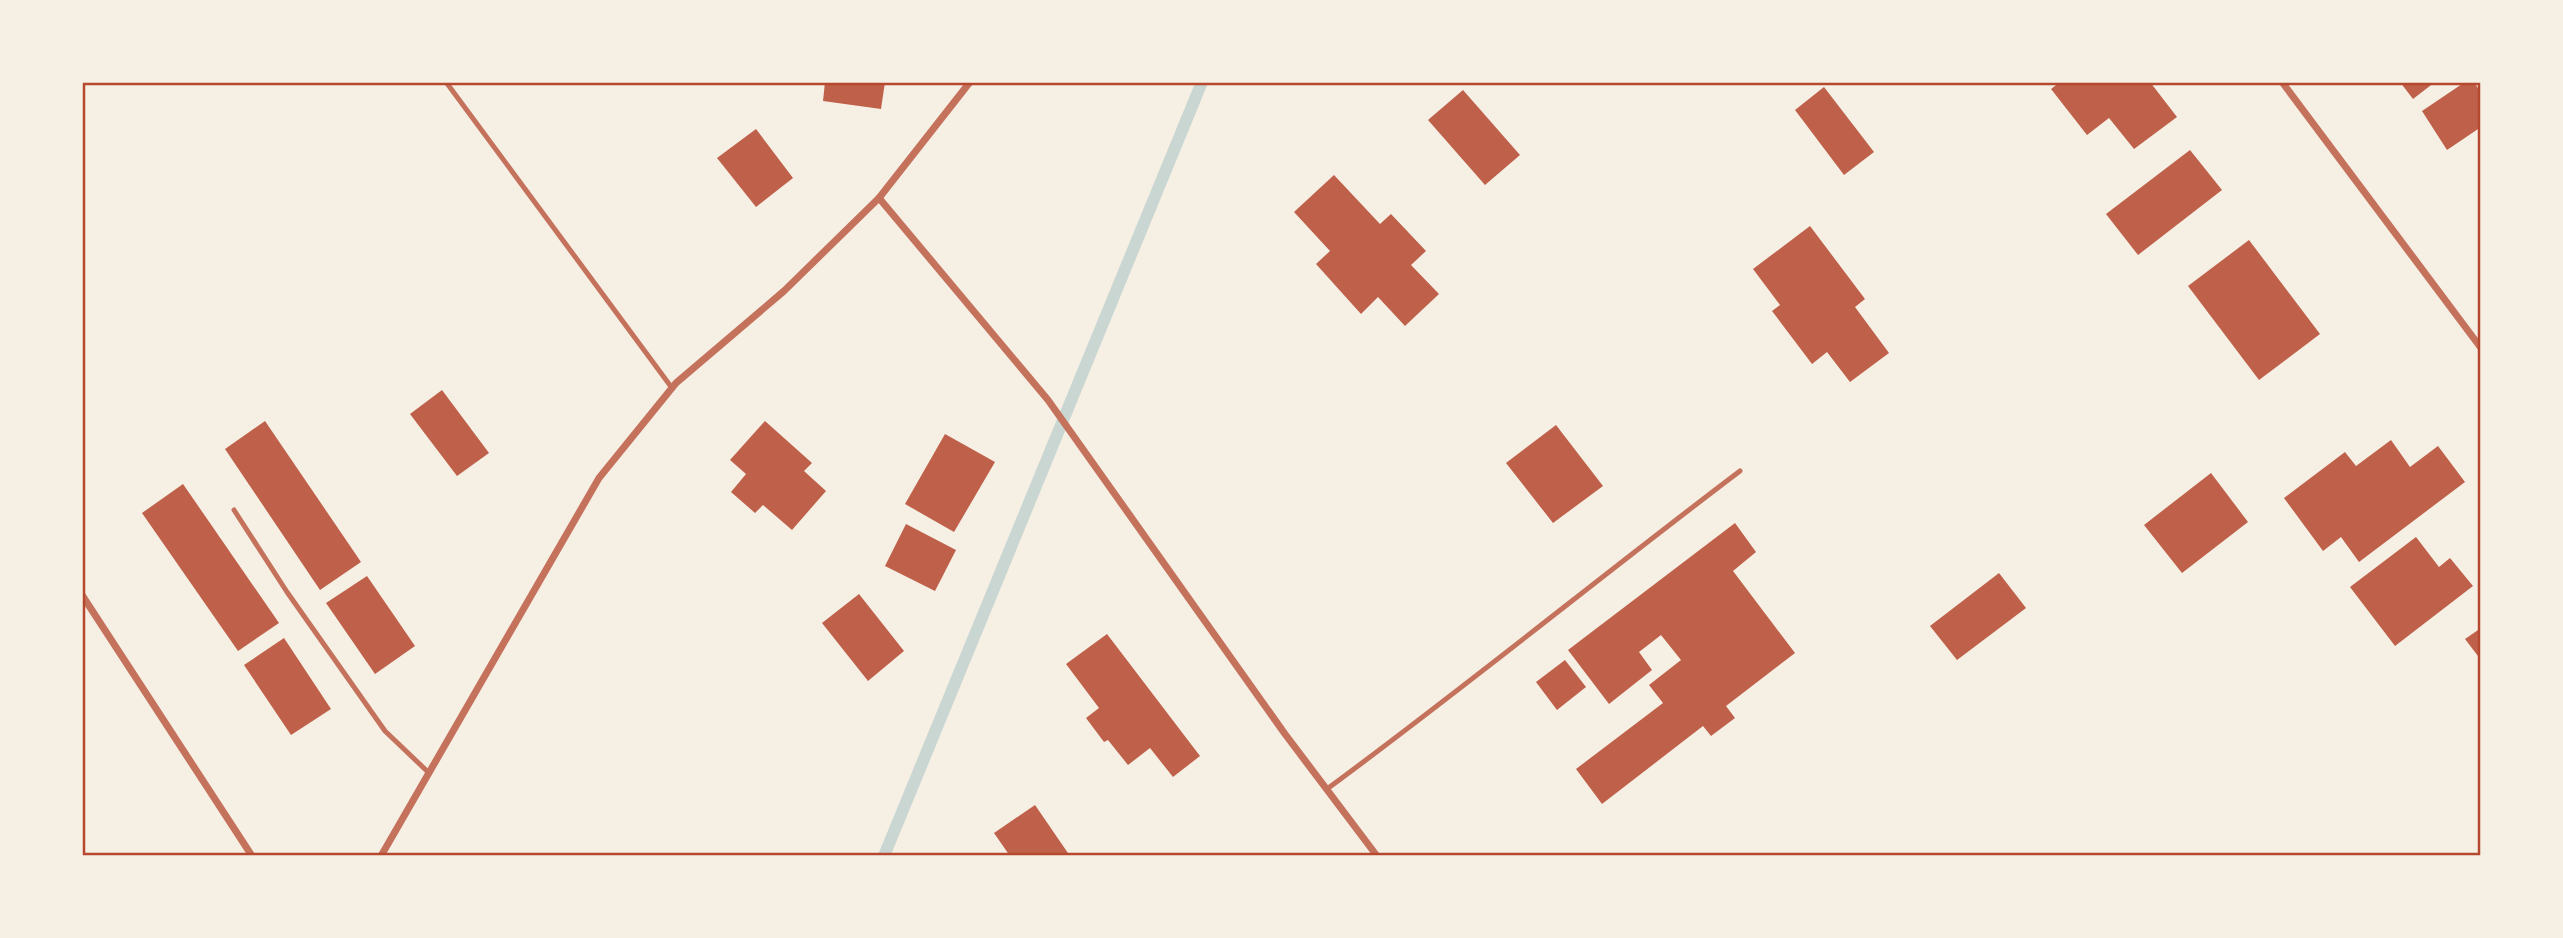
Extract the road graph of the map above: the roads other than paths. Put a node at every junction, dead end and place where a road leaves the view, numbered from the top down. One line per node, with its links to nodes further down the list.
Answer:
1 (446, 82): 6 (lane)
2 (970, 82): 4 (street)
3 (2282, 82): 5 (street)
4 (879, 198): 6 (street); 11 (street)
5 (2481, 348)
6 (672, 388): 10 (street)
7 (1740, 471): 11 (lane)
8 (234, 510): 10 (lane)
9 (82, 596): 12 (street)
10 (429, 773): 13 (street)
11 (1327, 789): 14 (street)
12 (252, 856)
13 (381, 856)
14 (1377, 856)

